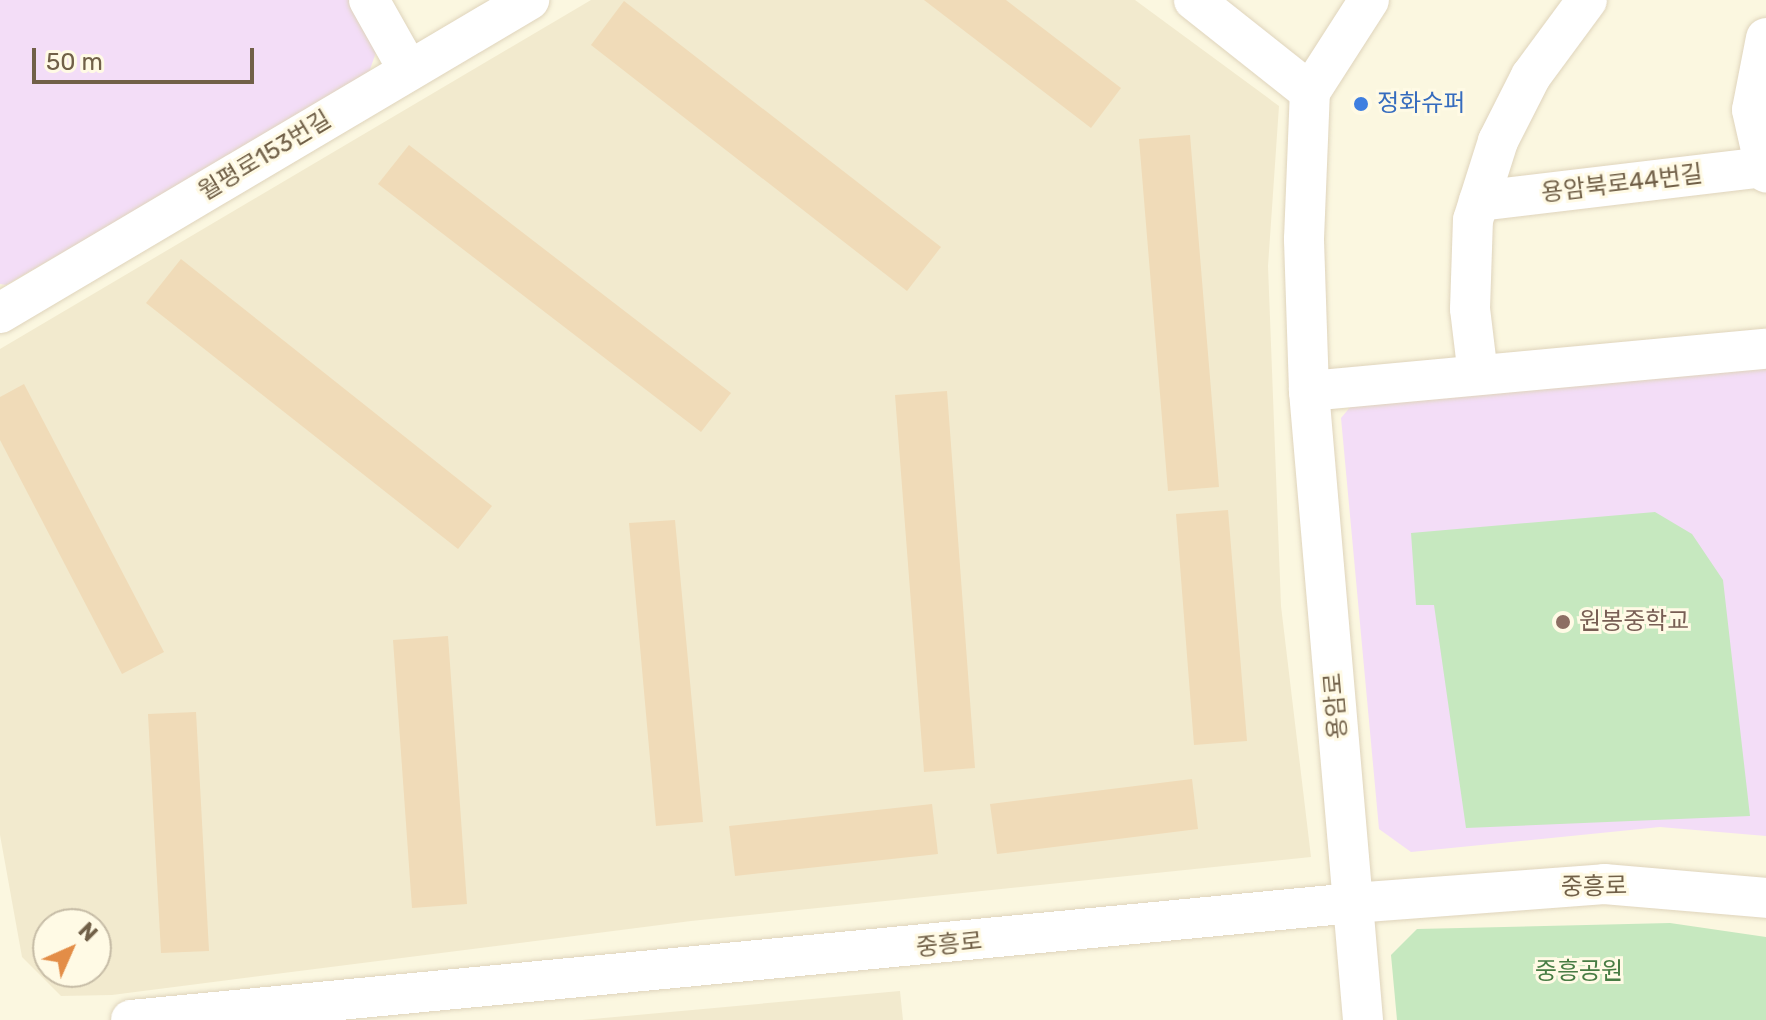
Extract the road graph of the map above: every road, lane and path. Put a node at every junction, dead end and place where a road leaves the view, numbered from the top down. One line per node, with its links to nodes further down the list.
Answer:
1 (369, 0): 7 (street)
2 (529, 0): 7 (street, 월평로153번길)
3 (1194, 0): 8 (street)
4 (1369, 0): 8 (street)
5 (1587, 0): 10 (street)
6 (1766, 38): 9 (street)
7 (409, 71): 11 (street, 월평로153번길)
8 (1310, 92): 14 (street, 용암로)
9 (1766, 169): 10 (street, 용암북로44번길)
10 (1479, 201): 13 (street)
11 (0, 313)
12 (1766, 349): 13 (street)
13 (1478, 375): 14 (street)
14 (1309, 391): 16 (street, 용암로)
15 (1766, 898): 16 (street, 중흥로)
16 (1353, 903): 17 (street, 중흥로); 18 (street, 용암로)
17 (131, 1020)
18 (1363, 1020)

